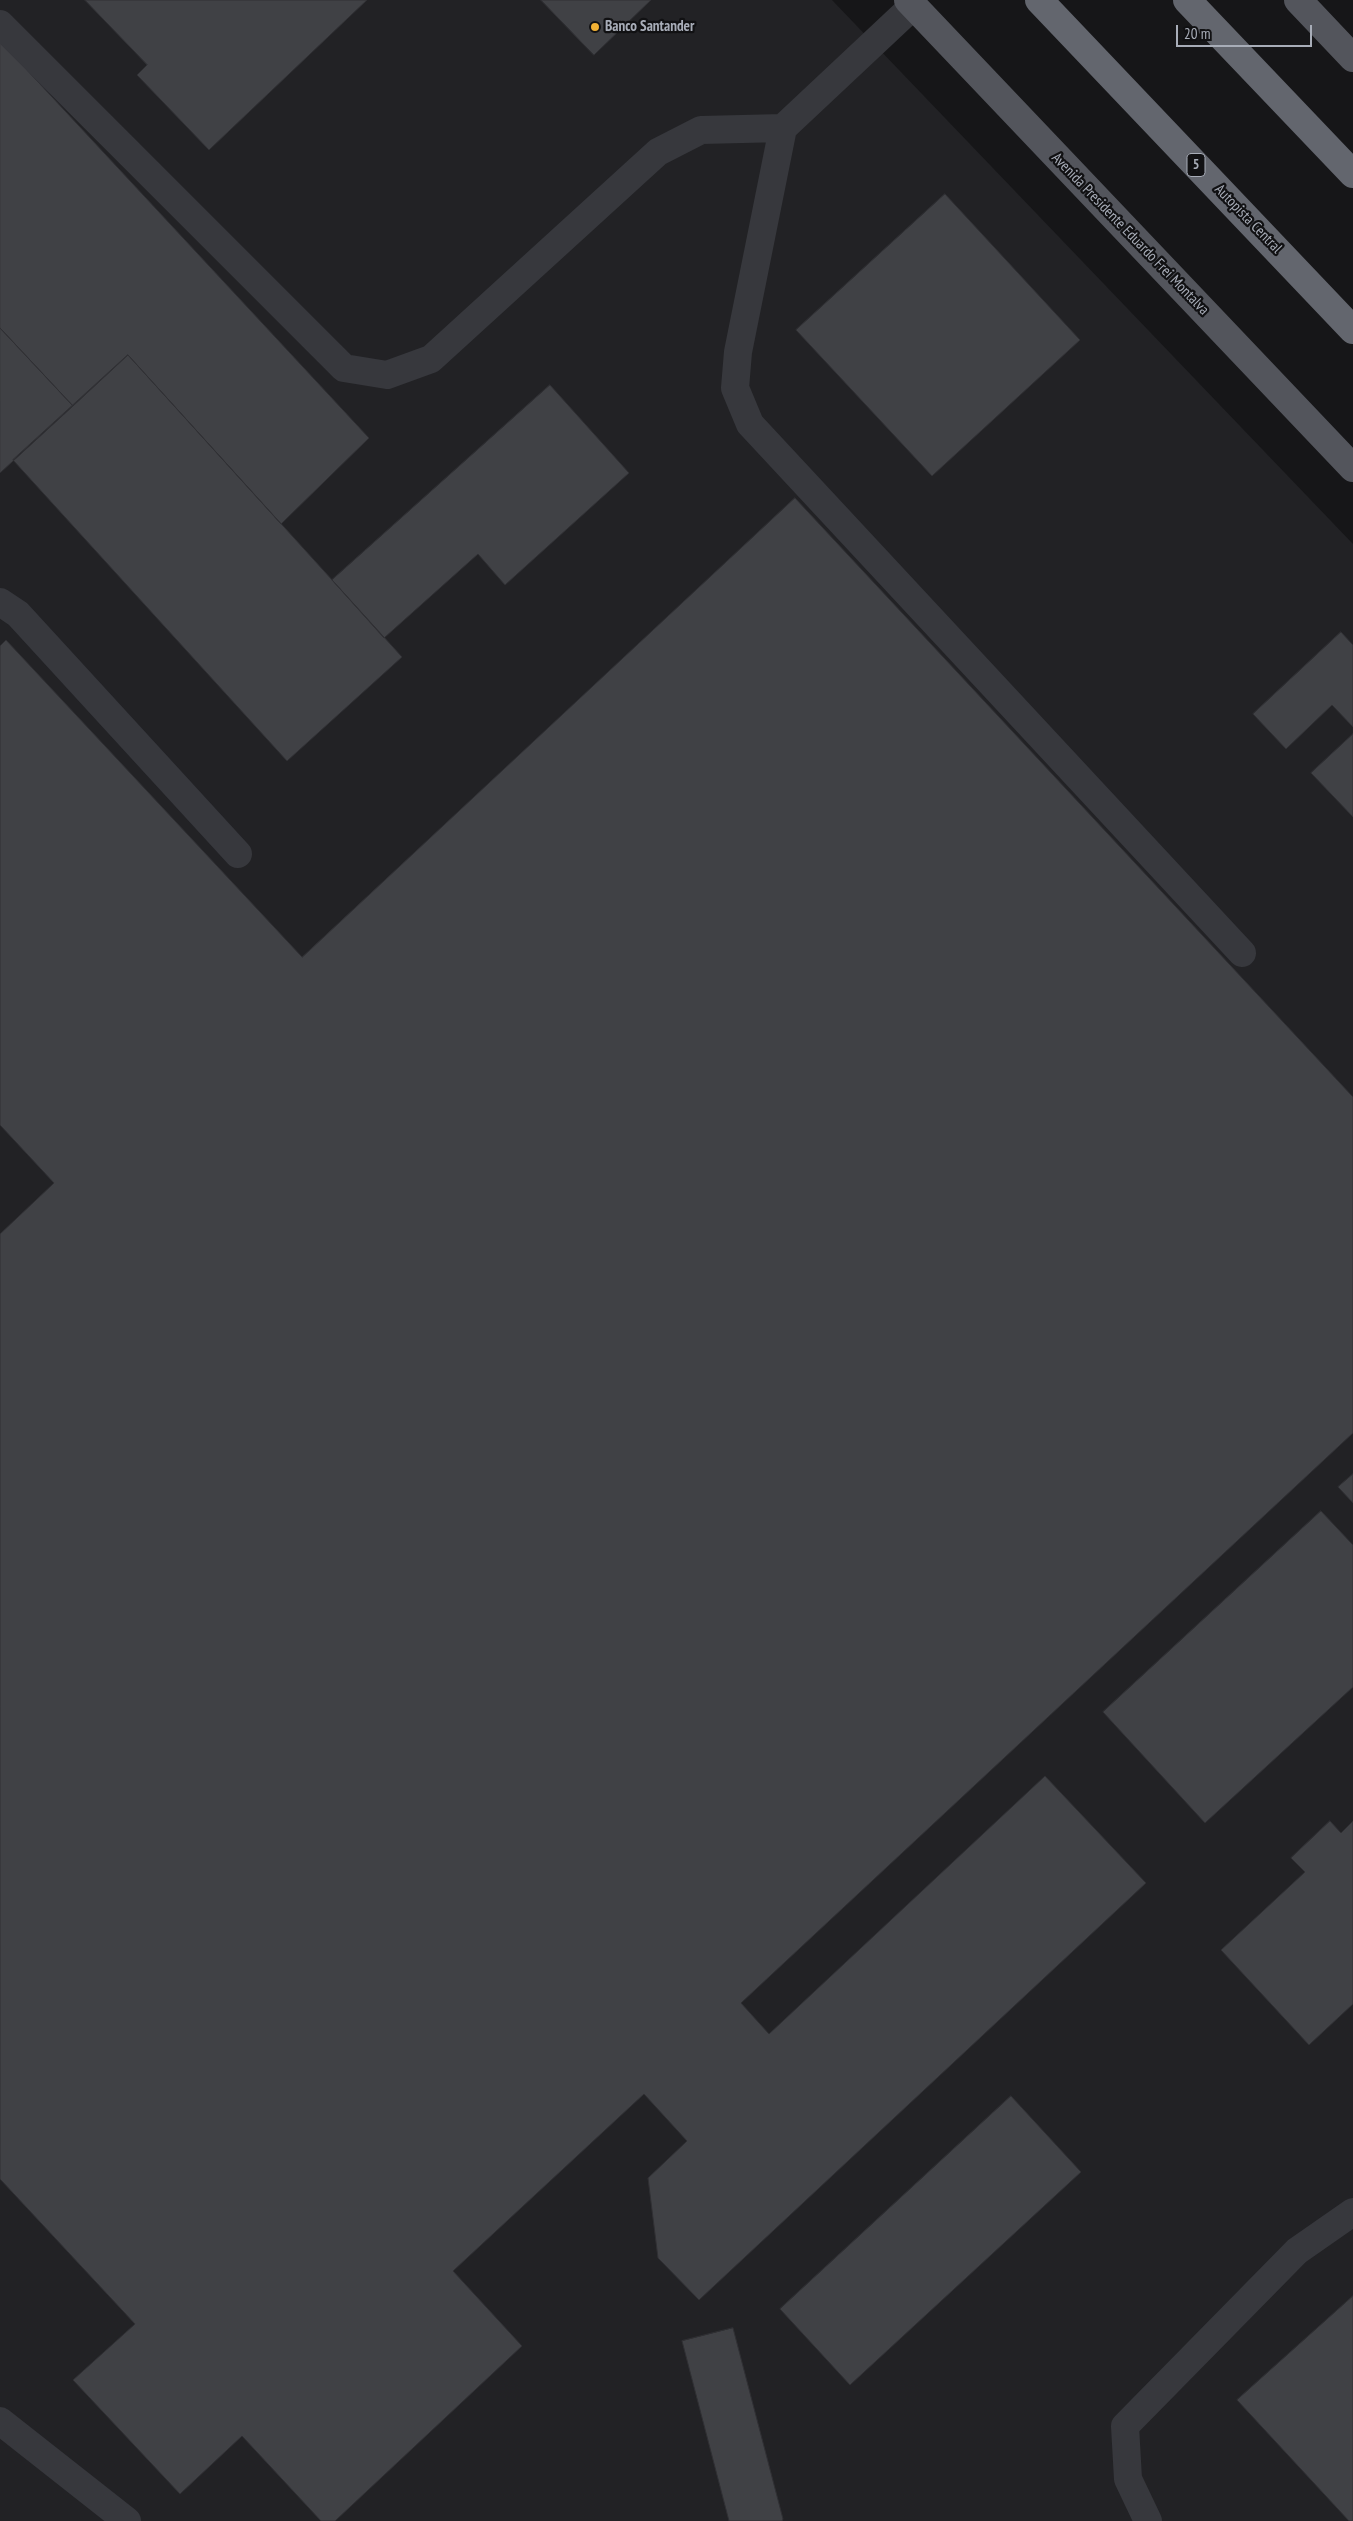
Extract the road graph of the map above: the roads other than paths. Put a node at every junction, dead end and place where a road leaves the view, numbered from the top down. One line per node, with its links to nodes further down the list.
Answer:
1 (1039, 0): 9 (highway, Autopista Central / 5)
2 (1187, 0): 8 (highway)
3 (1298, 0): 6 (main road)
4 (911, 3): 7 (lane); 10 (main road, Avenida Presidente Eduardo Frei Montalva)
5 (0, 24): 7 (lane)
6 (1353, 58)
7 (783, 128): 13 (lane)
8 (1353, 174)
9 (1353, 330)
10 (1353, 468)
11 (0, 602): 12 (lane)
12 (238, 854)
13 (1242, 953)
14 (1353, 2212): 17 (lane)
15 (0, 2421): 16 (lane)
16 (127, 2521)
17 (1148, 2521)

